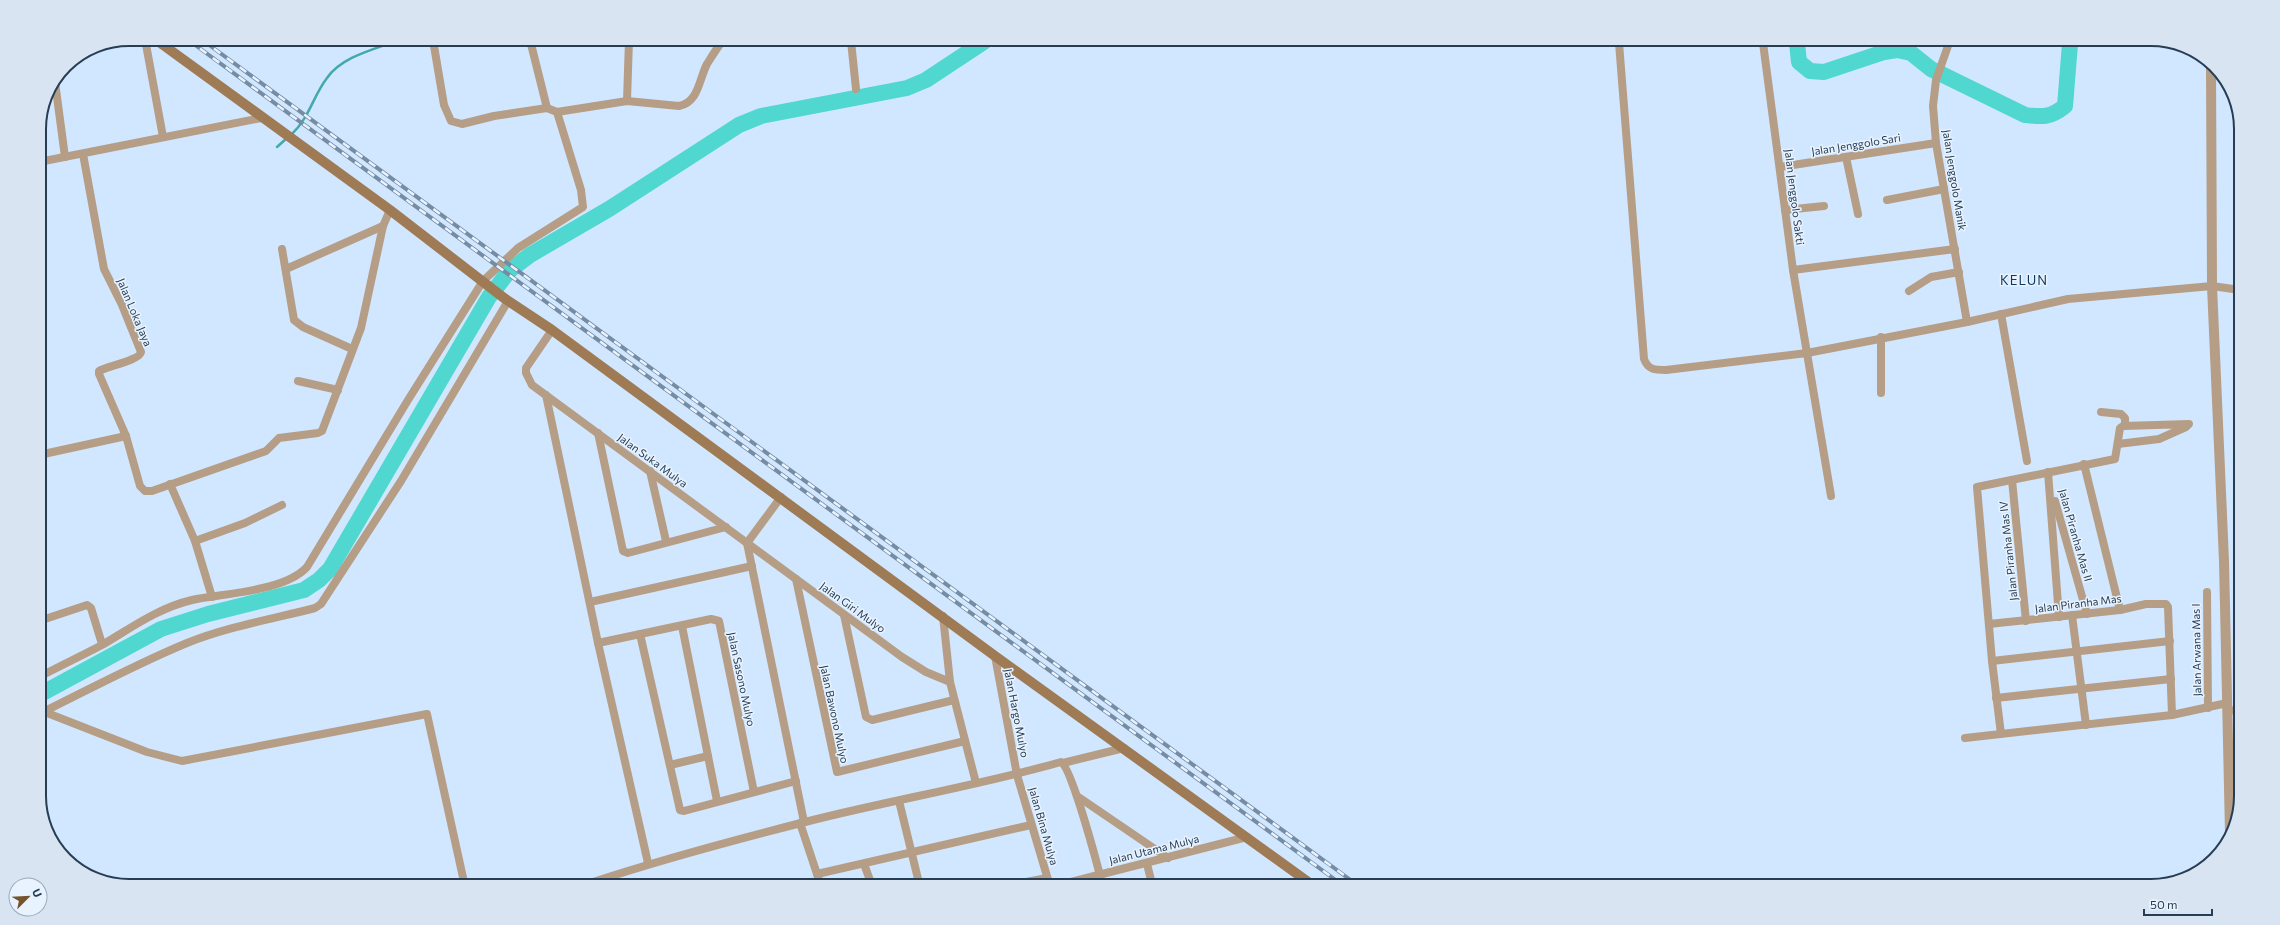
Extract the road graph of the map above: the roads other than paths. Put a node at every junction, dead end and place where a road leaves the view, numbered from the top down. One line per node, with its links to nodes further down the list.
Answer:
1 (146, 46): 18 (street)
2 (164, 46): 17 (main road)
3 (434, 46): 15 (street)
4 (532, 46): 15 (street)
5 (630, 46): 14 (street)
6 (719, 46): 14 (street)
7 (852, 46): 12 (street)
8 (1619, 46): 47 (street)
9 (1763, 46): 24 (street, Jalan Jenggolo Sakti)
10 (1948, 46): 19 (street, Jalan Jenggolo Manik)
11 (2211, 71): 38 (street)
12 (856, 89)
13 (55, 91): 21 (street)
14 (627, 101): 16 (street)
15 (547, 108): 16 (street)
16 (558, 112): 37 (street)
17 (261, 118): 18 (street); 28 (main road)
18 (163, 137): 20 (street)
19 (1936, 143): 22 (street, Jalan Jenggolo Sari); 25 (street, Jalan Jenggolo Manik)
20 (83, 154): 21 (street); 55 (street, Jalan Loka Jaya)
21 (65, 157): 23 (street)
22 (1846, 157): 24 (street, Jalan Jenggolo Sari); 30 (street)
23 (46, 161)
24 (1780, 167): 29 (street, Jalan Jenggolo Sakti)
25 (1944, 189): 26 (street); 33 (street, Jalan Jenggolo Manik)
26 (1887, 200)
27 (1824, 206): 29 (street)
28 (390, 210): 31 (street); 37 (main road)
29 (1785, 210): 35 (street, Jalan Jenggolo Sakti)
30 (1858, 214)
31 (384, 226): 34 (street); 46 (street)
32 (282, 249): 34 (street)
33 (1955, 249): 35 (street); 36 (street, Jalan Jenggolo Manik)
34 (286, 269): 46 (street)
35 (1793, 270): 47 (street, Jalan Jenggolo Sakti)
36 (1959, 272): 40 (street); 43 (street, Jalan Jenggolo Manik)
37 (485, 283): 41 (main road); 75 (street)
38 (2212, 286): 39 (street); 42 (street); 101 (street)
39 (2234, 289)
40 (1908, 291)
41 (506, 299): 44 (main road); 102 (street)
42 (2001, 314): 43 (street); 58 (street)
43 (1967, 322): 45 (street)
44 (552, 330): 51 (street); 66 (main road)
45 (1881, 337): 47 (street); 50 (street)
46 (352, 349): 49 (street)
47 (1807, 352): 65 (street, Jalan Jenggolo Sakti)
48 (298, 381): 49 (street)
49 (338, 390): 63 (street)
50 (1881, 393)
51 (546, 395): 54 (street, Jalan Suka Mulya); 76 (street)
52 (2101, 412): 53 (street)
53 (2125, 426): 56 (street); 56 (street)
54 (598, 433): 60 (street, Jalan Suka Mulya); 70 (street)
55 (126, 436): 57 (street); 63 (street, Jalan Loka Jaya)
56 (2118, 444): 59 (street)
57 (46, 453)
58 (2027, 461)
59 (2084, 464): 61 (street); 77 (street)
60 (650, 471): 68 (street, Jalan Suka Mulya); 70 (street)
61 (2048, 472): 62 (street); 64 (street)
62 (2012, 480): 84 (street, Jalan Piranha Mas IV); 85 (street)
63 (170, 484): 69 (street)
64 (2050, 485): 78 (street, Jalan Piranha Mas II); 82 (street)
65 (1831, 496)
66 (781, 497): 71 (street); 81 (main road)
67 (282, 505): 69 (street)
68 (726, 527): 70 (street); 71 (street, Jalan Suka Mulya)
69 (195, 541): 75 (street)
70 (666, 541)
71 (747, 543): 72 (street); 73 (street, Jalan Giri Mulyo)
72 (752, 566): 76 (street); 114 (street)
73 (796, 579): 79 (street, Jalan Giri Mulyo); 108 (street, Jalan Bawono Mulyo)
74 (2207, 592): 100 (street, Jalan Arwana Mas I)
75 (212, 597): 90 (street)
76 (590, 602): 89 (street)
77 (2120, 610): 78 (street, Jalan Piranha Mas); 88 (street, Jalan Piranha Mas)
78 (2087, 614): 80 (street, Jalan Piranha Mas)
79 (844, 615): 96 (street, Jalan Giri Mulyo); 99 (street)
80 (2072, 615): 82 (street, Jalan Piranha Mas); 91 (street)
81 (943, 616): 92 (main road); 96 (street)
82 (2059, 617): 84 (street, Jalan Piranha Mas)
83 (46, 619): 90 (street)
84 (2026, 621): 85 (street, Jalan Piranha Mas)
85 (1989, 624): 93 (street)
86 (682, 626): 87 (street, Jalan Sasono Mulyo); 110 (street); 116 (street, Jalan Sasono Mulyo)
87 (640, 634): 89 (street, Jalan Sasono Mulyo); 112 (street)
88 (2170, 641): 91 (street); 95 (street)
89 (598, 643): 126 (street)
90 (102, 644): 94 (street)
91 (2077, 653): 93 (street); 97 (street)
92 (995, 656): 109 (main road); 113 (street, Jalan Hargo Mulyo)
93 (1992, 661): 98 (street)
94 (46, 673)
95 (2171, 679): 97 (street); 104 (street)
96 (950, 682): 99 (street)
97 (2082, 689): 98 (street); 105 (street)
98 (1996, 698): 106 (street)
99 (954, 700): 108 (street)
100 (2208, 708): 101 (street); 104 (street)
101 (2230, 708): 120 (street)
102 (46, 709)
103 (46, 714): 131 (street)
104 (2172, 715): 105 (street)
105 (2086, 725): 106 (street)
106 (2001, 734): 107 (street)
107 (1965, 738)
108 (965, 741): 115 (street)
109 (1124, 748): 111 (street); 123 (main road)
110 (708, 756): 112 (street); 118 (street)
111 (1063, 763): 113 (street); 117 (street)
112 (670, 765): 118 (street)
113 (1017, 775): 115 (street); 122 (street, Jalan Bina Mulya)
114 (796, 781): 116 (street); 121 (street)
115 (976, 783): 119 (street)
116 (754, 792): 118 (street)
117 (1077, 796): 125 (street); 130 (street)
118 (717, 801)
119 (899, 801): 121 (street); 124 (street)
120 (2233, 808)
121 (802, 823): 126 (street); 129 (street)
122 (1031, 826): 124 (street); 136 (street, Jalan Bina Mulya)
123 (1247, 837): 125 (street, Jalan Utama Mulya); 140 (main road)
124 (911, 853): 127 (street); 135 (street)
125 (1168, 858): 128 (street, Jalan Utama Mulya)
126 (648, 863): 132 (street)
127 (864, 864): 129 (street); 134 (street)
128 (1147, 864): 130 (street, Jalan Utama Mulya); 139 (street)
129 (817, 874): 133 (street)
130 (1100, 874): 137 (street, Jalan Utama Mulya); 138 (street)
131 (463, 879)
132 (602, 879)
133 (819, 879)
134 (870, 879)
135 (918, 879)
136 (1047, 879)
137 (1082, 879)
138 (1101, 879)
139 (1151, 879)
140 (1304, 879)

